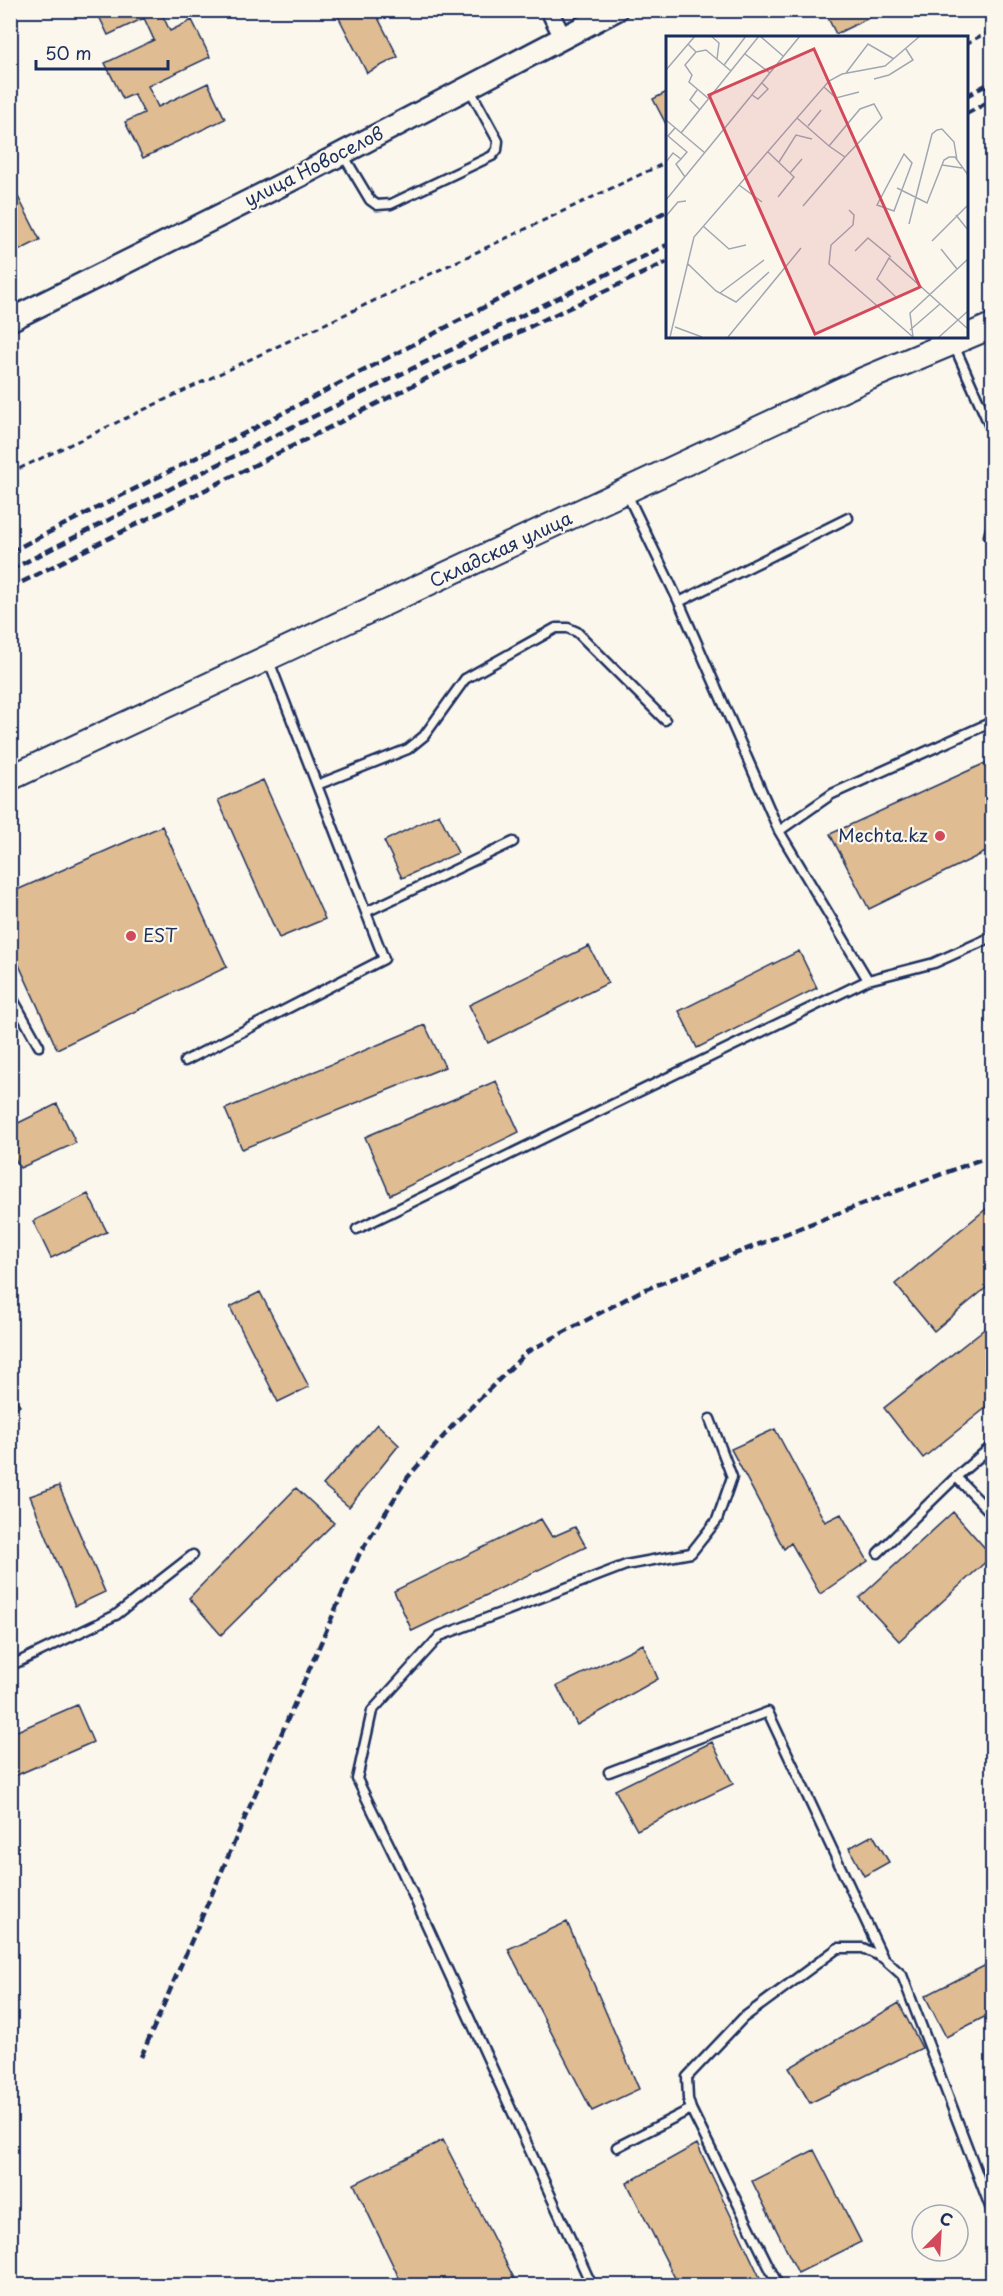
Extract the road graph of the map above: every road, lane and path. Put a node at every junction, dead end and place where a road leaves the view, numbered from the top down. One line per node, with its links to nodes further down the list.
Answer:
1 (549, 10): 4 (street)
2 (616, 10): 4 (street, улица Новоселов)
3 (993, 30): 5 (path)
4 (563, 38): 6 (street, улица Новоселов)
5 (967, 43)
6 (468, 87): 7 (street, улица Новоселов); 7 (lane)
7 (342, 153): 9 (street, улица Новоселов)
8 (666, 162): 15 (path)
9 (10, 320)
10 (993, 326): 11 (main road, Складская улица)
11 (967, 336)
12 (963, 338): 13 (main road, Складская улица)
13 (953, 342): 14 (lane); 16 (main road, Складская улица)
14 (993, 431)
15 (10, 473)
16 (626, 492): 20 (lane); 21 (main road, Складская улица)
17 (848, 518): 20 (lane)
18 (993, 525): 19 (lane)
19 (989, 536)
20 (678, 602): 26 (lane)
21 (268, 658): 24 (main road, Складская улица); 25 (lane)
22 (665, 720): 25 (lane)
23 (993, 722): 26 (lane)
24 (10, 778)
25 (317, 785): 28 (lane)
26 (779, 831): 30 (lane)
27 (513, 842): 28 (lane)
28 (366, 912): 33 (lane)
29 (993, 937): 30 (lane)
30 (868, 980): 34 (lane)
31 (10, 994): 32 (lane)
32 (39, 1047)
33 (185, 1061)
34 (357, 1228)
35 (710, 1419): 48 (lane)
36 (993, 1446): 37 (lane)
37 (956, 1477): 38 (lane); 39 (lane)
38 (993, 1514)
39 (878, 1553)
40 (193, 1555): 41 (lane)
41 (10, 1666)
42 (609, 1772): 43 (lane)
43 (883, 1958): 44 (lane); 46 (lane)
44 (691, 2109): 45 (lane); 47 (lane)
45 (617, 2147)
46 (993, 2212)
47 (777, 2283)
48 (592, 2286)

